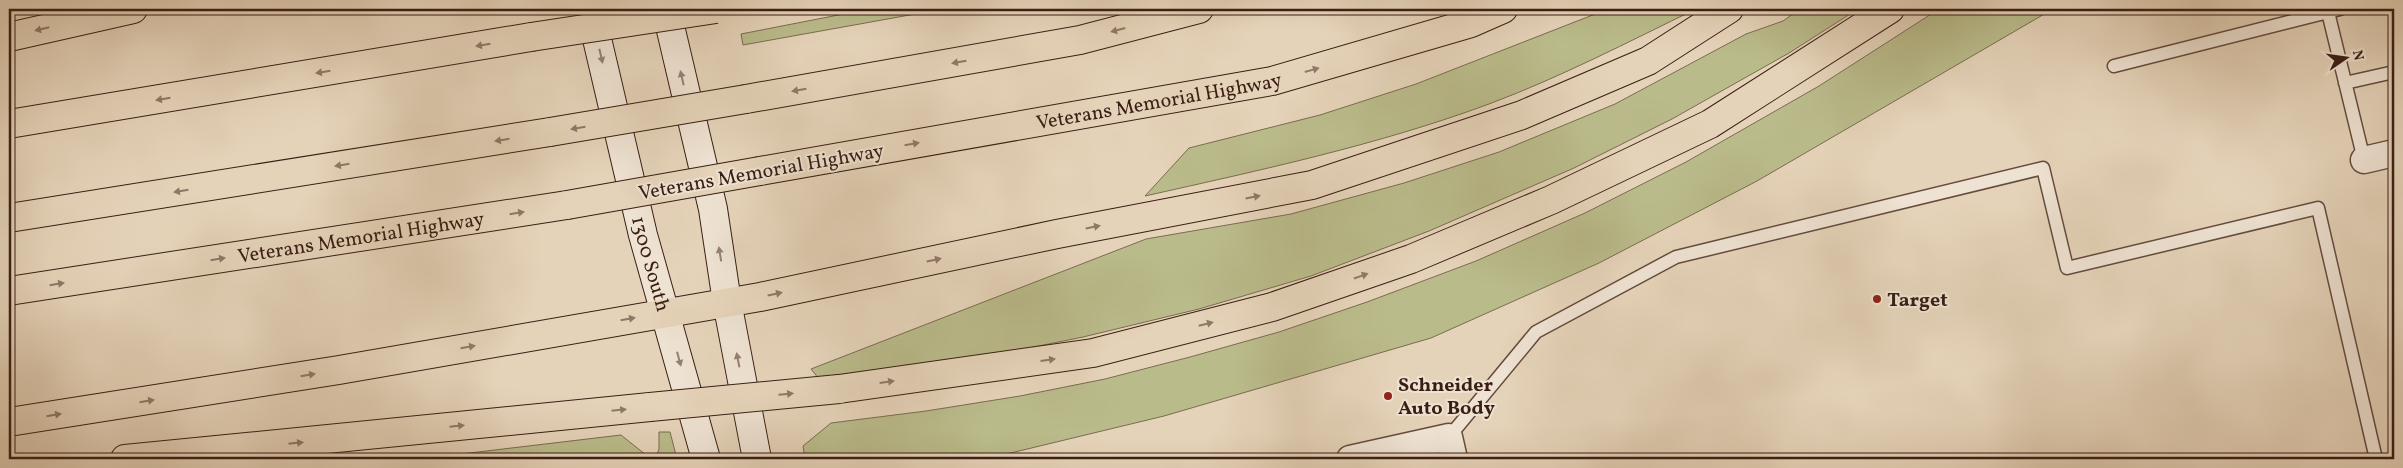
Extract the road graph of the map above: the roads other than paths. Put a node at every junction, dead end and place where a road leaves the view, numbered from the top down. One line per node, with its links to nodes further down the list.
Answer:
1 (133, 9): 10 (highway, one-way to 10)
2 (590, 9): 20 (main road, 1300 South, one-way to 20)
3 (666, 9): 19 (main road, one-way to 3)
4 (716, 9): 14 (highway, one-way to 14, bridge)
5 (1200, 9): 17 (highway, one-way to 17, bridge)
6 (1503, 9): 18 (highway, Veterans Memorial Highway, one-way to 6, bridge)
7 (1729, 9): 19 (highway, one-way to 7)
8 (1890, 9): 23 (highway, one-way to 8, bridge)
9 (2334, 10): 11 (lane); 13 (lane)
10 (9, 37)
11 (2114, 66)
12 (2394, 72): 13 (lane)
13 (2345, 83): 16 (lane)
14 (9, 124)
15 (2394, 153): 16 (street)
16 (2364, 160)
17 (9, 218)
18 (9, 291)
19 (727, 302): 20 (highway); 25 (main road, one-way to 19)
20 (665, 313): 21 (highway, one-way to 20); 24 (main road, 1300 South, one-way to 24)
21 (9, 422)
22 (1452, 448): 26 (street); 27 (lane)
23 (125, 459)
24 (706, 459)
25 (758, 459)
26 (1350, 459)
27 (2376, 459)

